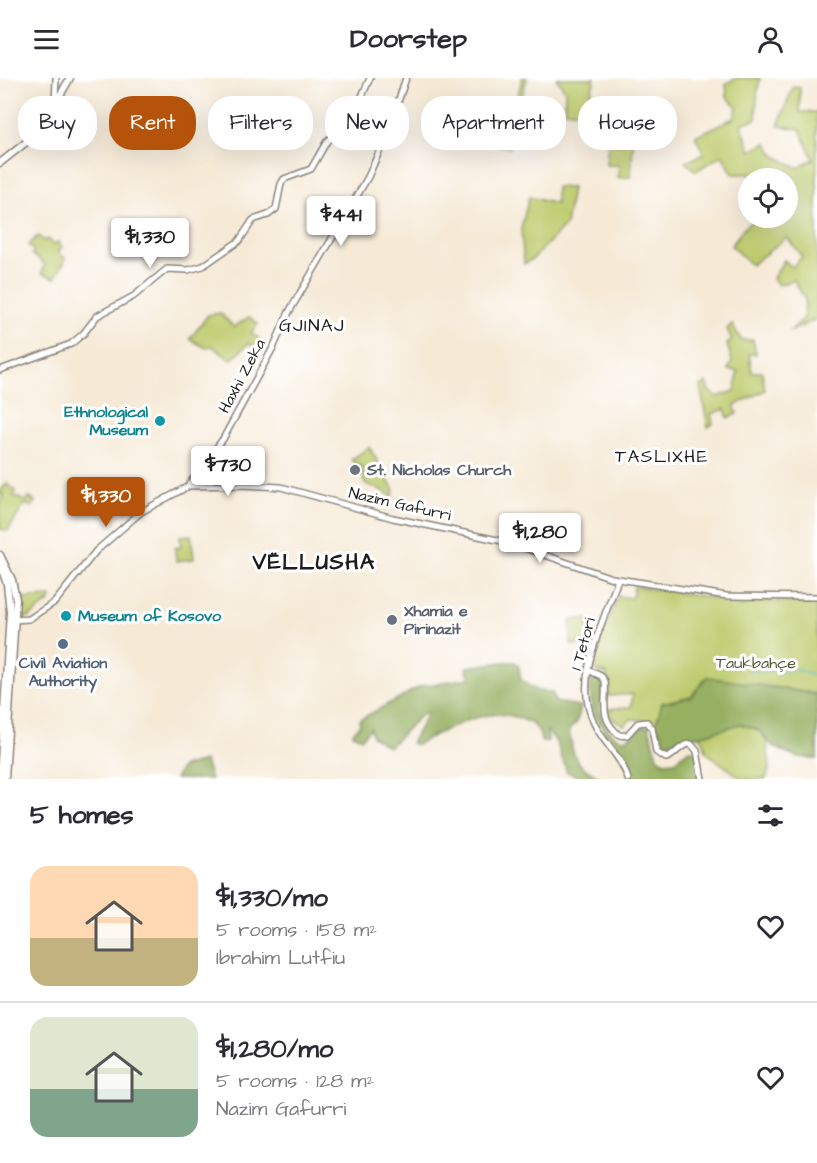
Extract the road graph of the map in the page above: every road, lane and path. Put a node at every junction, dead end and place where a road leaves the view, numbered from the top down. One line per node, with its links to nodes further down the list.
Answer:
1 (56, 78): 5 (street)
2 (70, 78): 6 (main road)
3 (370, 78): 9 (street)
4 (406, 78): 10 (street, Haxhi Zeka)
5 (55, 96)
6 (59, 96)
7 (18, 149): 8 (main road)
8 (0, 163)
9 (0, 370)
10 (187, 487): 13 (street, Nazim Gafurri); 15 (street)
11 (0, 555): 15 (main road)
12 (0, 564): 15 (main road)
13 (618, 579): 14 (street, Nazim Gafurri); 16 (street, 1 Tetori)
14 (817, 597)
15 (13, 620): 17 (main road)
16 (588, 670): 20 (street, 1 Tetori); 21 (street)
17 (6, 711): 18 (main road); 19 (main road)
18 (0, 778)
19 (5, 779)
20 (628, 779)
21 (702, 779)

